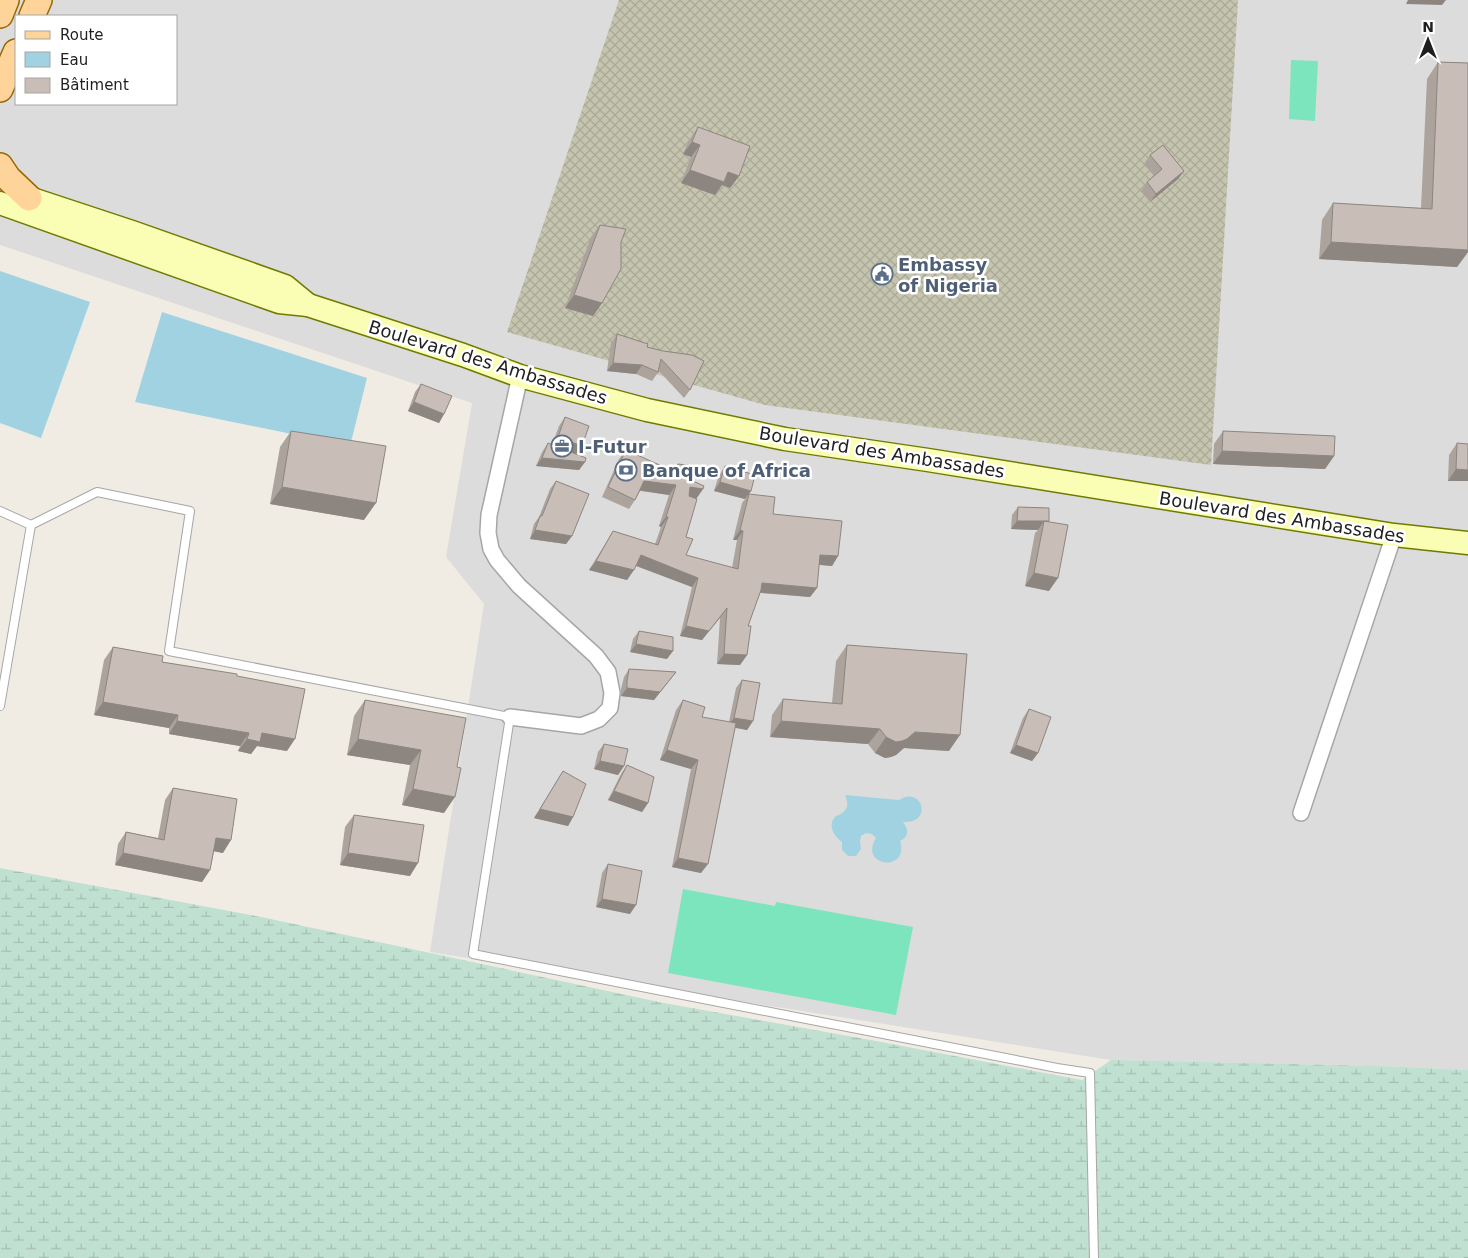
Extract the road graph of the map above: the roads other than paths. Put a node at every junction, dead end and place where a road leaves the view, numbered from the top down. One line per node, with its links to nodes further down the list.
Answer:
1 (6, 0): 3 (main road)
2 (39, 0): 4 (main road)
3 (0, 15)
4 (32, 15)
5 (15, 54): 6 (main road)
6 (0, 89)
7 (0, 166): 9 (main road)
8 (0, 186): 9 (main road, Boulevard des Ambassades)
9 (29, 198): 11 (main road, Boulevard des Ambassades)
10 (0, 203): 11 (main road, Boulevard des Ambassades)
11 (308, 306): 12 (main road, Boulevard des Ambassades)
12 (520, 376): 15 (main road, Boulevard des Ambassades); 18 (street)
13 (0, 511): 14 (lane)
14 (30, 525): 17 (lane); 18 (lane)
15 (1394, 535): 16 (main road, Boulevard des Ambassades); 19 (street)
16 (1468, 543)
17 (0, 706)
18 (510, 717): 20 (lane)
19 (1301, 813)
20 (1094, 1258)

